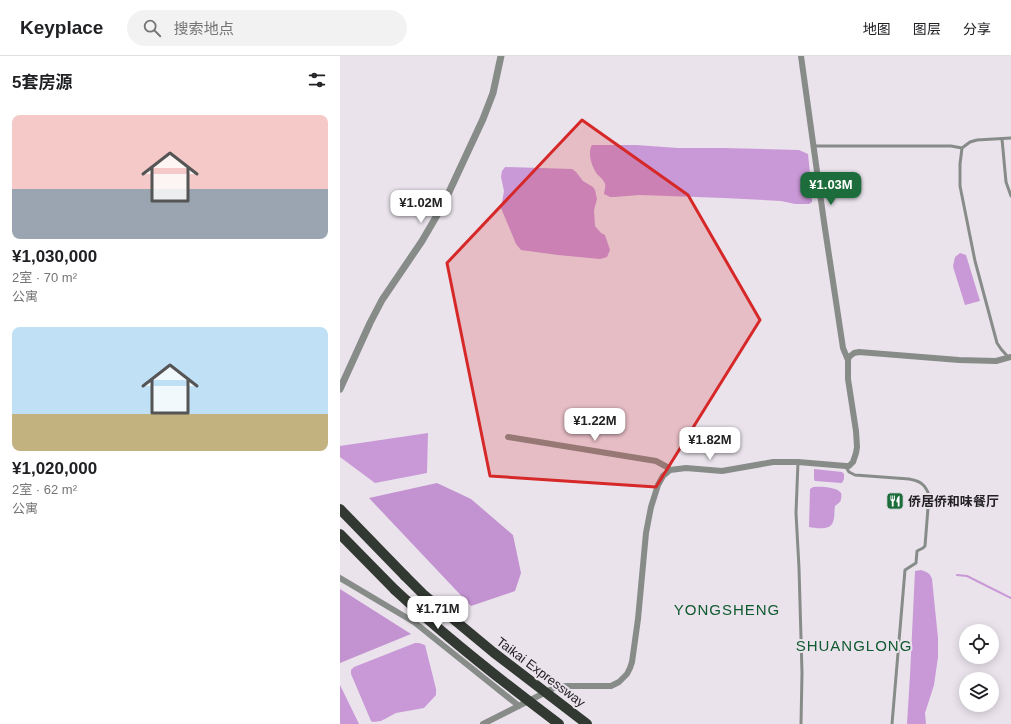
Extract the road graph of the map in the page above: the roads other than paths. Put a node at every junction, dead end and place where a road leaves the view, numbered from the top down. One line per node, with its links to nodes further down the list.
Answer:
1 (501, 56): 10 (street)
2 (801, 56): 5 (street)
3 (1011, 138): 4 (lane)
4 (1002, 139): 6 (lane); 7 (lane)
5 (814, 146): 6 (lane); 9 (street)
6 (962, 148): 8 (lane)
7 (1011, 196)
8 (1010, 358): 9 (street)
9 (848, 360): 13 (street)
10 (340, 389)
11 (508, 437): 14 (street)
12 (798, 462): 13 (street); 14 (street); 22 (lane)
13 (846, 466): 23 (lane)
14 (670, 470): 18 (street)
15 (340, 509): 21 (highway, Taikai Expressway, bridge)
16 (340, 534): 20 (highway, bridge)
17 (340, 578): 18 (street)
18 (519, 706): 19 (street)
19 (483, 724)
20 (559, 724)
21 (588, 724)
22 (801, 724)
23 (892, 724)

